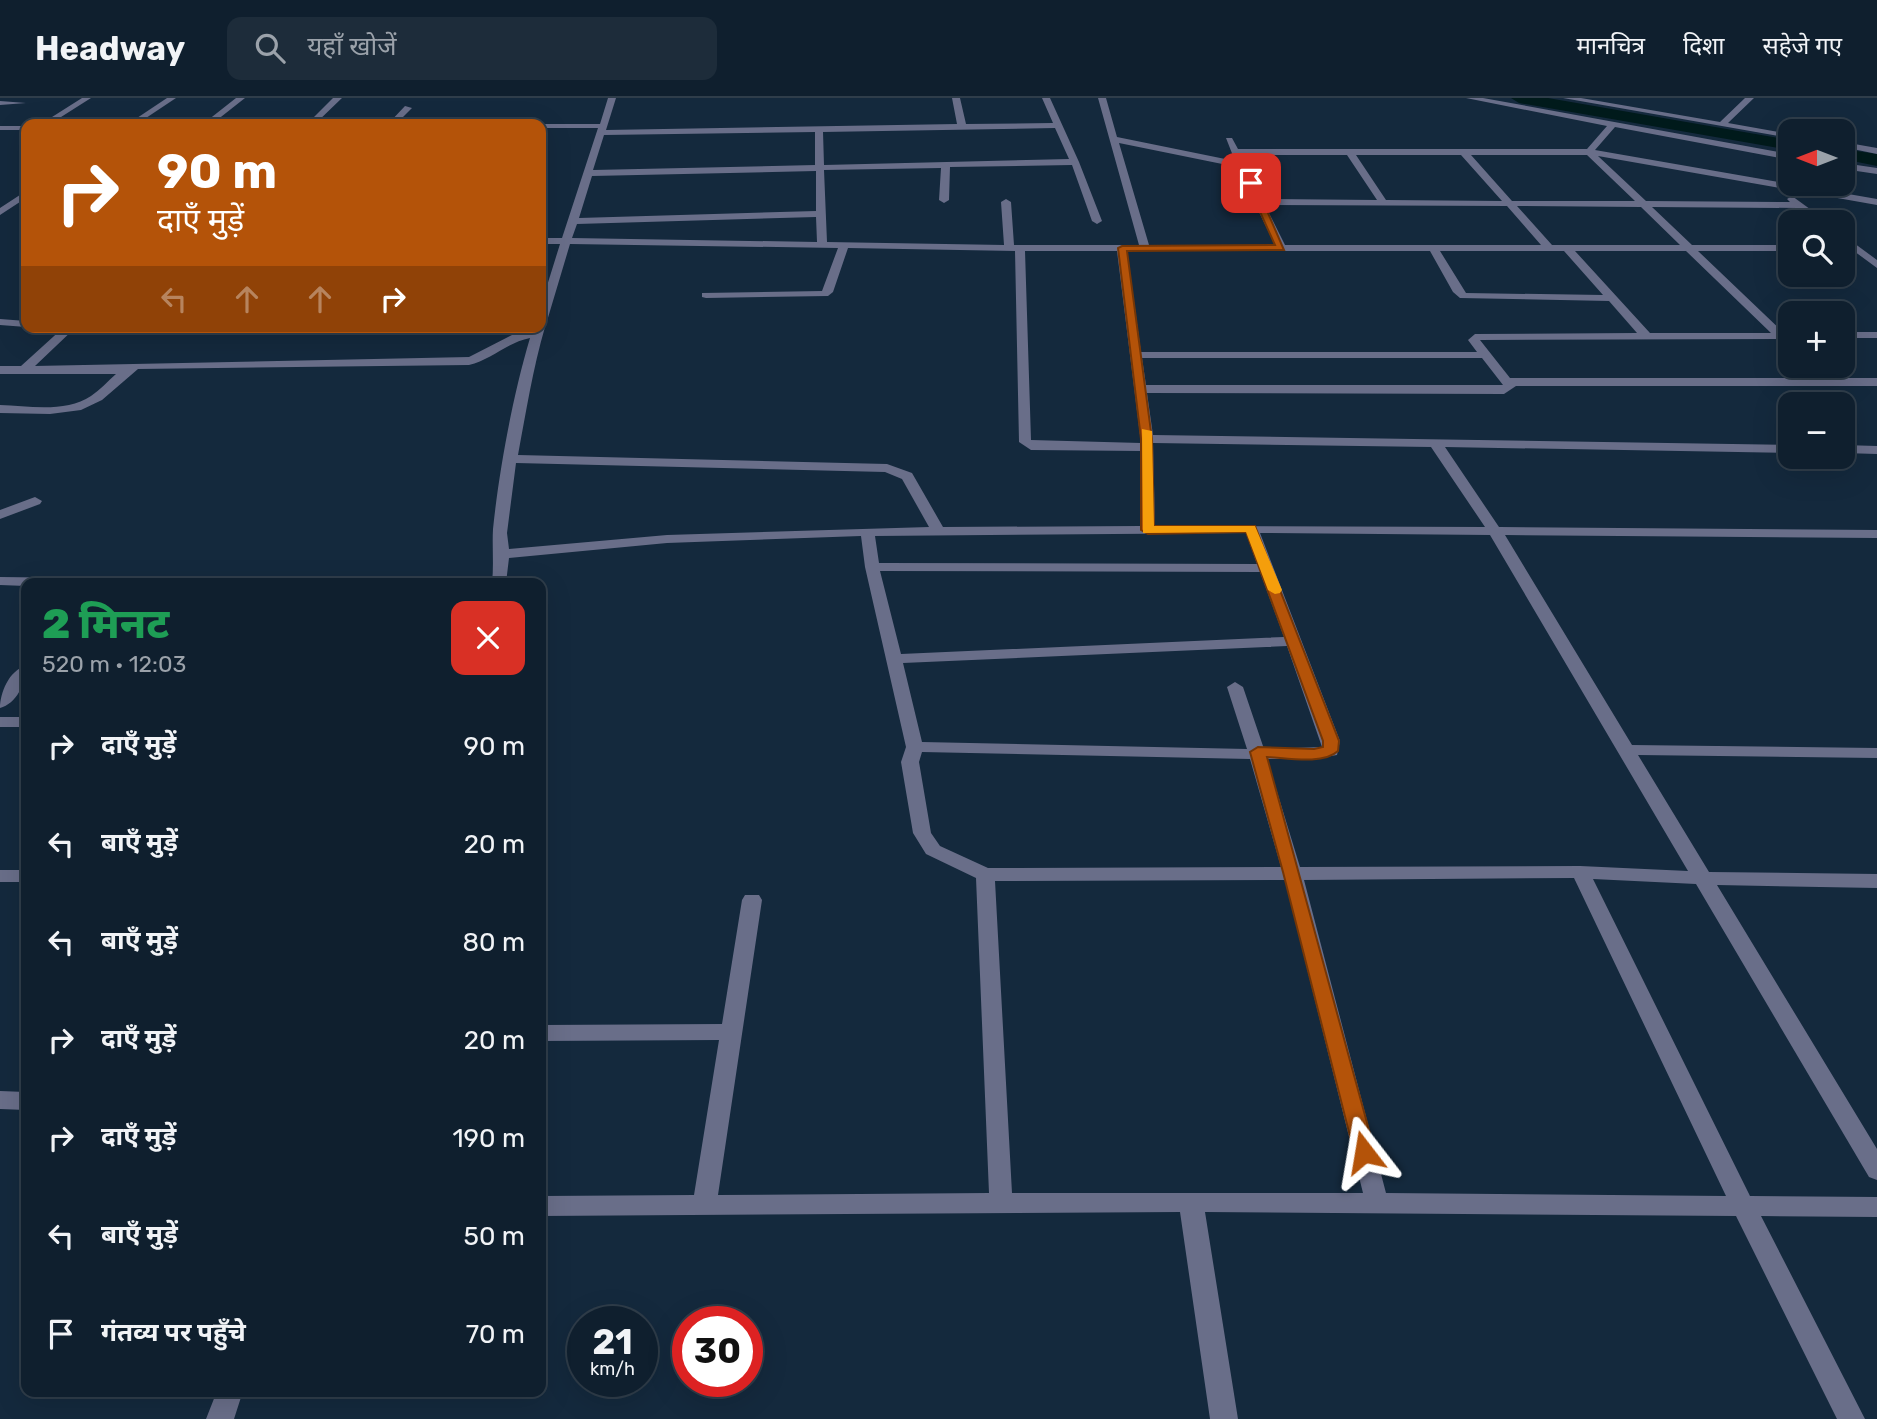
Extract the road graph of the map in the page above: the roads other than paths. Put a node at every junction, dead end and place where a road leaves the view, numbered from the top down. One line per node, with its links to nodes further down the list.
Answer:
1 (87, 98): 15 (street)
2 (172, 98): 16 (street)
3 (241, 98): 17 (street)
4 (338, 98): 18 (street)
5 (612, 98): 27 (street)
6 (956, 98): 24 (street)
7 (1046, 98): 22 (street)
8 (1102, 98): 30 (street)
9 (1470, 98): 20 (street)
10 (1567, 98): 21 (street)
11 (1750, 98): 21 (street)
12 (0, 103): 13 (street)
13 (22, 103)
14 (408, 108): 19 (street)
15 (54, 119)
16 (140, 119)
17 (214, 119)
18 (316, 119)
19 (397, 119)
20 (1613, 124): 37 (street); 38 (street)
21 (1722, 124): 29 (street)
22 (1058, 125): 24 (street); 39 (street)
23 (546, 127): 27 (street)
24 (962, 127): 28 (street)
25 (0, 128): 26 (street)
26 (21, 128)
27 (602, 130): 28 (street); 45 (street)
28 (819, 130): 42 (street)
29 (1778, 134)
30 (1114, 139): 41 (street); 72 (street)
31 (1228, 141): 35 (street)
32 (1855, 147): 33 (street)
33 (1877, 150)
34 (1463, 151): 36 (street); 37 (street); 55 (street)
35 (1236, 152): 36 (street); 41 (street)
36 (1350, 152): 53 (street)
37 (1589, 152): 46 (street); 56 (street)
38 (1778, 154)
39 (1075, 162): 40 (street); 62 (street)
40 (946, 165): 42 (street); 50 (street)
41 (1242, 165): 52 (street)
42 (820, 168): 45 (street); 60 (street)
43 (1855, 168): 44 (street)
44 (1877, 171)
45 (588, 173): 61 (street)
46 (1774, 185): 54 (street); 57 (street)
47 (0, 195): 48 (street)
48 (21, 196)
49 (21, 199): 59 (street)
50 (944, 200)
51 (1006, 202): 70 (street)
52 (1259, 202): 53 (street); 73 (street)
53 (1383, 202): 55 (street)
54 (1877, 202)
55 (1509, 203): 56 (street); 68 (street)
56 (1640, 203): 57 (street); 74 (street)
57 (1800, 205): 58 (street)
58 (1806, 210)
59 (0, 212)
60 (822, 214): 61 (street); 65 (street)
61 (572, 221): 64 (street)
62 (1097, 221)
63 (546, 241): 64 (street)
64 (565, 243): 65 (street); 81 (street)
65 (822, 247): 66 (street)
66 (843, 247): 70 (street); 79 (street)
67 (1433, 247): 68 (street); 73 (street); 80 (street)
68 (1548, 247): 69 (street)
69 (1566, 247): 74 (street); 80 (street)
70 (1015, 248): 71 (street); 103 (street)
71 (1122, 248): 72 (street); 92 (street)
72 (1145, 248): 73 (street)
73 (1281, 248)
74 (1687, 248): 75 (street); 84 (street)
75 (1778, 248)
76 (1856, 248): 77 (street); 78 (street)
77 (1877, 249)
78 (1877, 265)
79 (706, 295)
80 (1611, 298): 90 (street)
81 (546, 304)
82 (0, 322): 83 (street)
83 (21, 324)
84 (1778, 331)
85 (64, 333): 95 (street)
86 (525, 333): 96 (street)
87 (538, 333): 108 (street)
88 (1855, 335): 89 (street)
89 (1877, 335)
90 (1646, 336): 91 (street); 93 (street)
91 (1778, 339)
92 (1135, 355): 93 (street); 101 (street)
93 (1483, 355): 98 (street)
94 (0, 370): 95 (street)
95 (24, 370): 96 (street)
96 (126, 370): 102 (street)
97 (1820, 378): 100 (street)
98 (1506, 382): 100 (street); 101 (street)
99 (1877, 382): 100 (street)
100 (1825, 383)
101 (1142, 389): 103 (street)
102 (0, 409)
103 (1147, 443): 104 (street); 112 (street)
104 (1436, 443): 105 (street); 114 (street)
105 (1778, 449)
106 (1855, 449): 107 (street)
107 (1877, 450)
108 (510, 459): 113 (street); 117 (street)
109 (34, 500): 110 (street)
110 (0, 515)
111 (1251, 528): 112 (street); 114 (street); 119 (street)
112 (1148, 530): 113 (street)
113 (939, 531): 115 (street)
114 (1495, 531): 116 (street); 131 (street)
115 (867, 532): 117 (street); 118 (street)
116 (1877, 534)
117 (502, 554): 120 (street)
118 (872, 567): 119 (street); 124 (street)
119 (1266, 568): 123 (street)
120 (500, 578)
121 (0, 581): 122 (street)
122 (21, 581)
123 (1295, 641): 124 (street); 132 (street)
124 (894, 659): 130 (street)
125 (21, 677): 127 (street)
126 (1235, 687): 132 (street)
127 (0, 703)
128 (0, 722): 129 (street)
129 (21, 722)
130 (915, 747): 132 (street); 136 (street)
131 (1624, 750): 133 (street); 139 (street)
132 (1258, 752): 134 (street)
133 (1877, 753)
134 (1292, 872): 135 (street); 136 (street); 149 (street)
135 (1580, 872): 139 (street); 152 (street)
136 (985, 875): 148 (street)
137 (0, 876): 138 (street)
138 (21, 876)
139 (1702, 878): 140 (street); 146 (street)
140 (1877, 881)
141 (752, 900): 142 (street)
142 (732, 1032): 143 (street); 150 (street)
143 (546, 1033)
144 (0, 1100): 145 (street)
145 (21, 1101)
146 (1877, 1170)
147 (1191, 1202): 148 (street); 149 (street); 156 (street)
148 (1000, 1203): 150 (street)
149 (1377, 1203): 152 (street)
150 (704, 1205): 151 (street)
151 (546, 1206)
152 (1743, 1206): 153 (street); 157 (street)
153 (1877, 1207)
154 (228, 1397): 155 (street)
155 (220, 1419)
156 (1224, 1419)
157 (1851, 1419)

